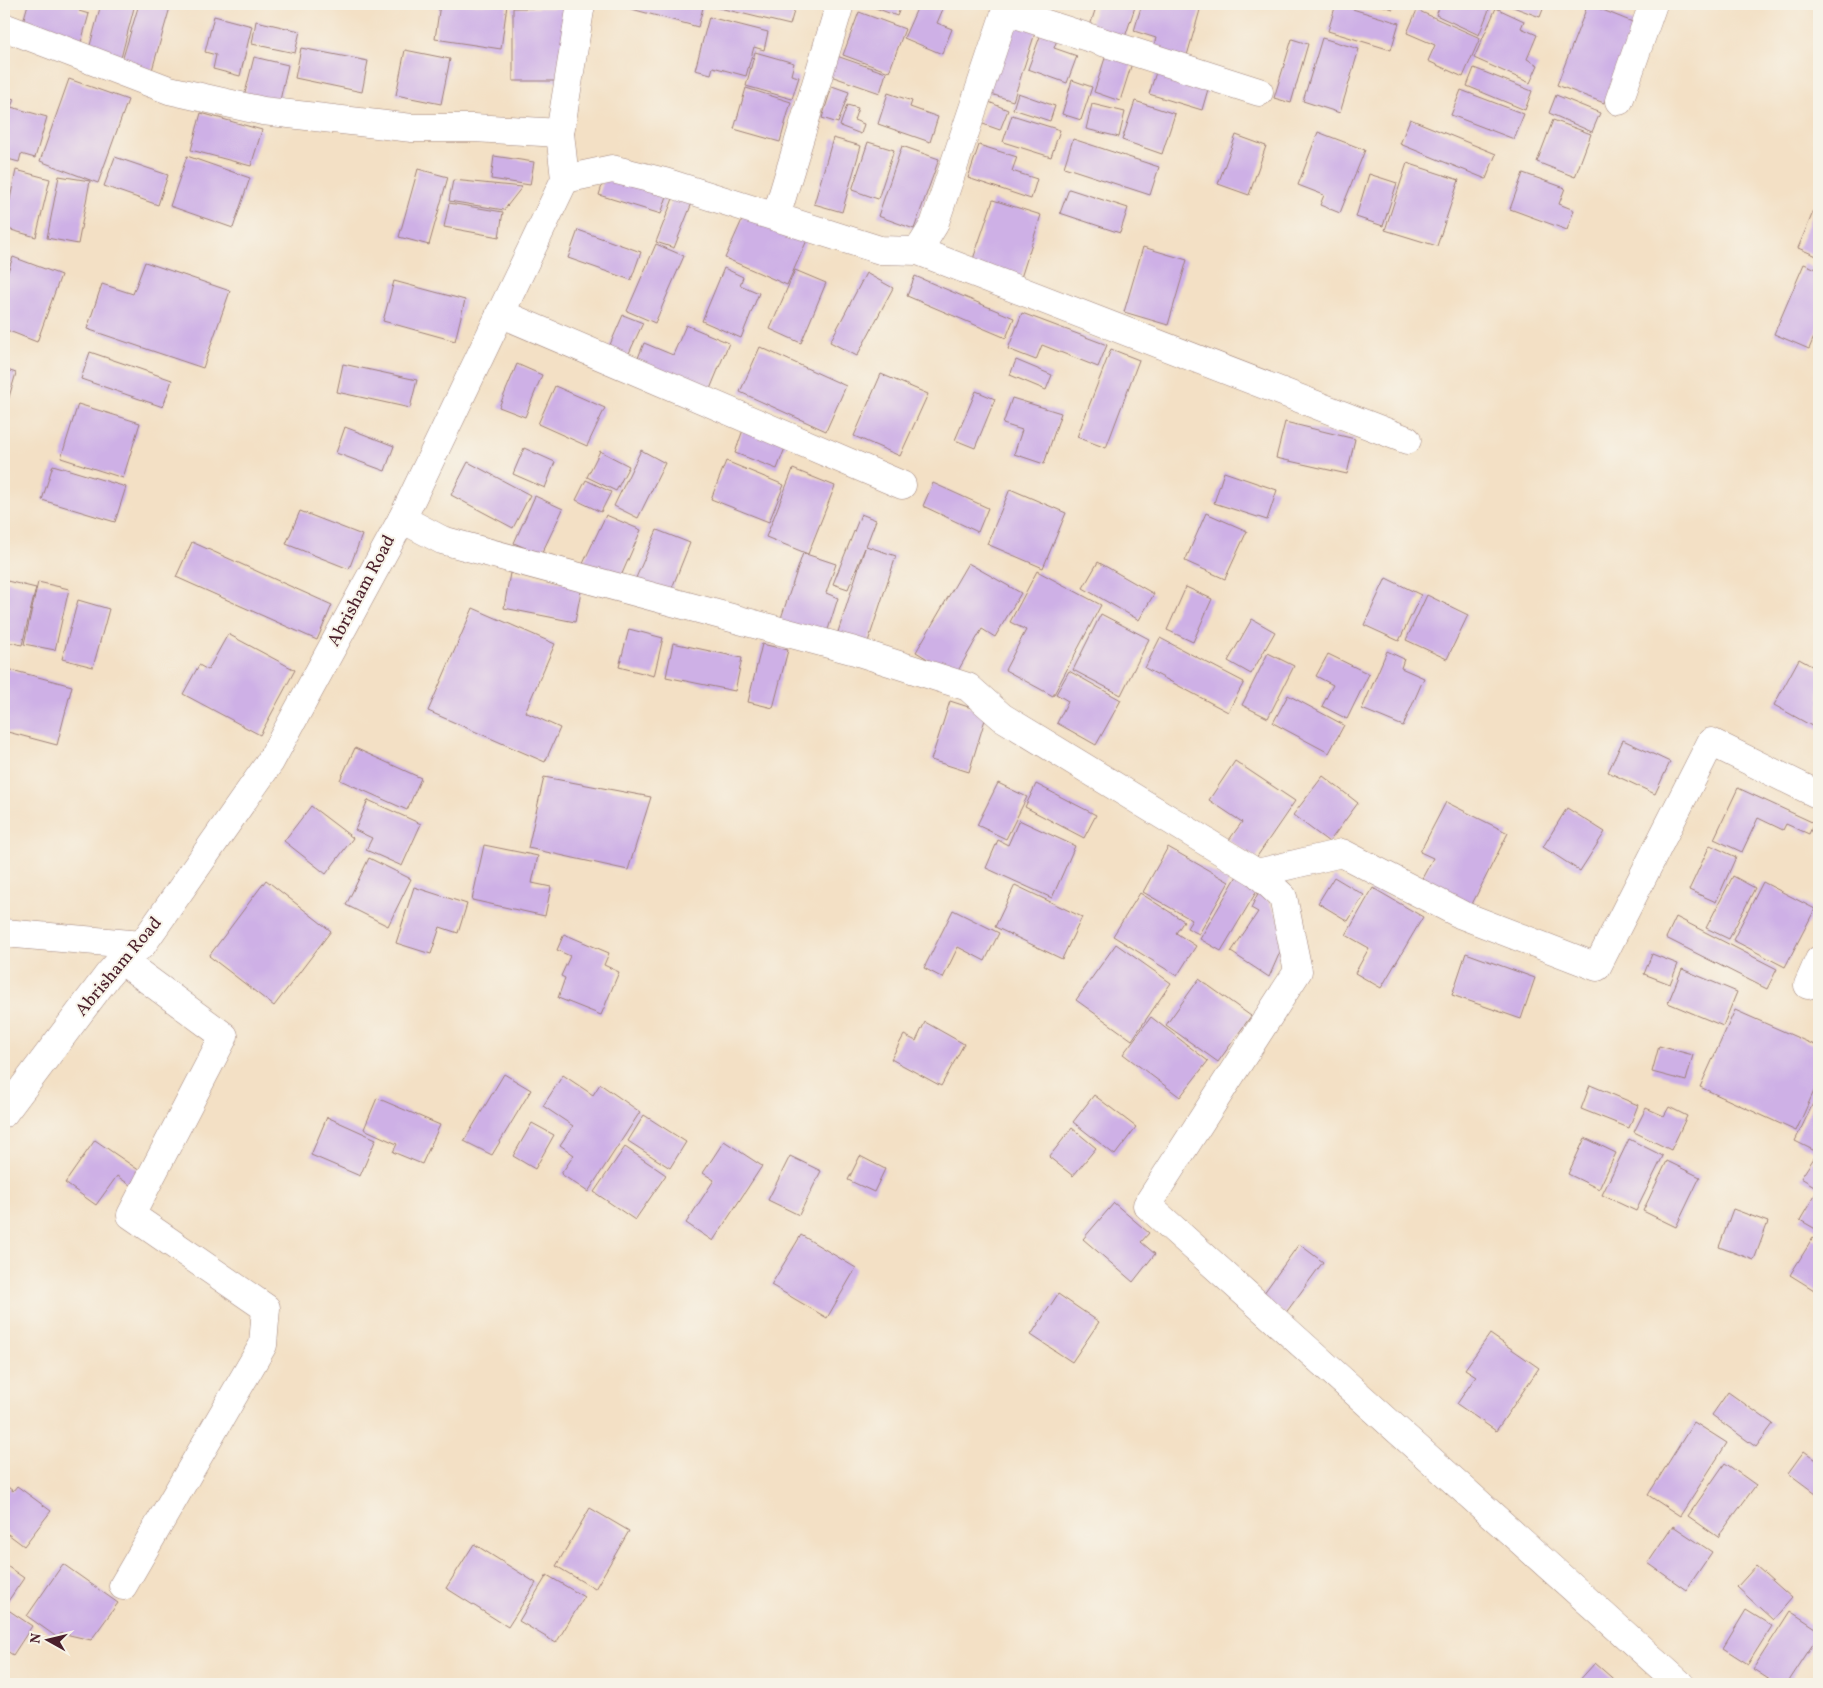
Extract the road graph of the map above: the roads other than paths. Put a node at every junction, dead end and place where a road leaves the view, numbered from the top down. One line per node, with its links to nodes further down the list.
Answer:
1 (580, 4): 8 (street)
2 (840, 4): 10 (street)
3 (1653, 4): 7 (street)
4 (1007, 7): 6 (street); 11 (street)
5 (4, 27): 8 (street)
6 (1259, 92)
7 (1619, 101)
8 (560, 132): 9 (street)
9 (565, 178): 10 (street); 12 (street, Abrisham Road)
10 (776, 217): 11 (street)
11 (918, 251): 13 (street)
12 (500, 314): 14 (street); 15 (street, Abrisham Road)
13 (1407, 440)
14 (902, 486)
15 (402, 519): 17 (street); 19 (street, Abrisham Road)
16 (1819, 795): 17 (street)
17 (1257, 873): 24 (street)
18 (4, 933): 19 (street)
19 (131, 953): 22 (street, Abrisham Road); 23 (street)
20 (1819, 960): 21 (street)
21 (1808, 984)
22 (4, 1113)
23 (123, 1586)
24 (1680, 1684)

